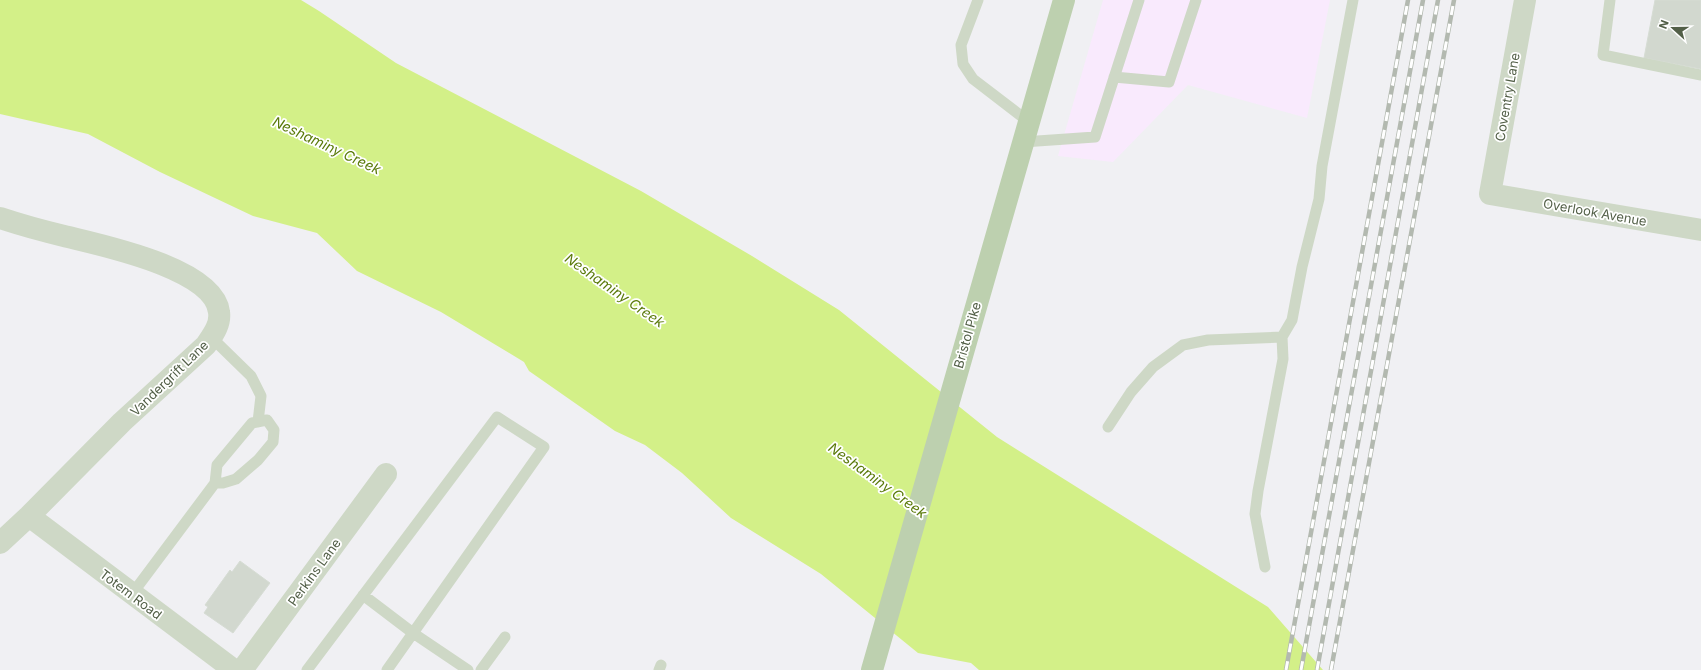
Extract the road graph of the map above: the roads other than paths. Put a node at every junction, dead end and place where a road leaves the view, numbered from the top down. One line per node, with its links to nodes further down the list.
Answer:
1 (978, 0): 10 (lane)
2 (1064, 0): 10 (main road, Bristol Pike)
3 (1139, 0): 9 (lane)
4 (1196, 0): 9 (lane)
5 (1353, 0): 15 (lane)
6 (1525, 0): 11 (street, Coventry Lane)
7 (1610, 0): 8 (lane)
8 (1701, 75)
9 (1114, 77): 10 (lane)
10 (1026, 132): 33 (main road, Bristol Pike)
11 (1490, 194): 13 (street, Overlook Avenue)
12 (0, 218): 14 (street, Vandergrift Lane)
13 (1701, 230)
14 (211, 337): 16 (lane); 20 (street, Vandergrift Lane)
15 (1282, 337): 17 (lane); 22 (lane)
16 (258, 422): 19 (lane); 19 (lane)
17 (1108, 427)
18 (386, 474): 28 (street, Perkins Lane)
19 (214, 483): 23 (lane)
20 (29, 516): 21 (street, Vandergrift Lane); 23 (street, Totem Road)
21 (0, 543)
22 (1265, 567)
23 (132, 594): 27 (street, Totem Road)
24 (363, 595): 25 (lane); 25 (lane); 29 (lane)
25 (413, 633): 30 (lane); 31 (lane)
26 (504, 637): 32 (lane)
27 (234, 670)
28 (242, 670)
29 (307, 670)
30 (387, 670)
31 (468, 670)
32 (481, 670)
33 (872, 670)

